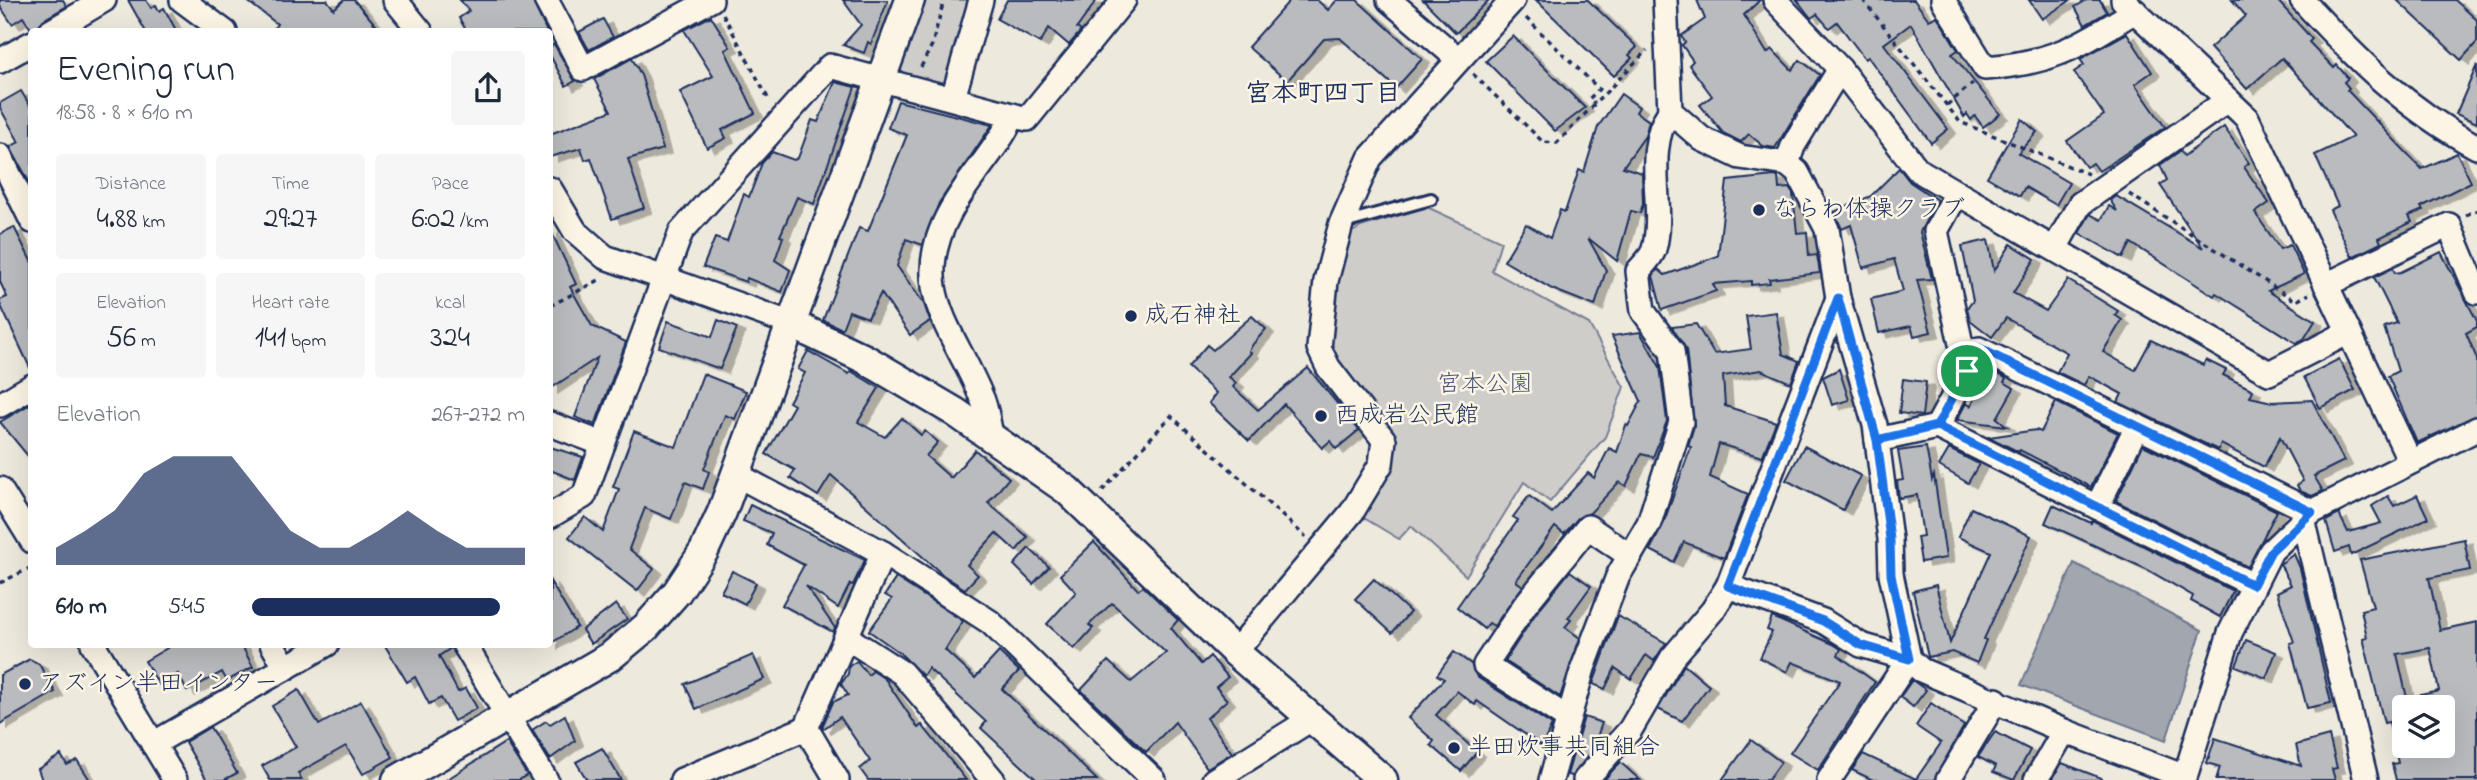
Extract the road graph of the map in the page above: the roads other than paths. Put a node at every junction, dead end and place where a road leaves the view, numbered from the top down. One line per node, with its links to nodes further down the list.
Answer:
1 (104, 0): 16 (street)
2 (182, 0): 17 (street)
3 (395, 0): 18 (street)
4 (546, 0): 14 (street)
5 (910, 0): 23 (street)
6 (981, 0): 24 (street)
7 (1124, 0): 27 (street)
8 (1389, 0): 20 (street)
9 (1665, 0): 26 (street)
10 (1775, 0): 22 (street)
11 (1943, 0): 15 (street)
12 (2302, 0): 28 (street)
13 (1511, 1): 20 (street)
14 (716, 5)
15 (2129, 6): 25 (street)
16 (57, 28)
17 (220, 28)
18 (418, 28)
19 (28, 45): 21 (street)
20 (1457, 58): 35 (street)
21 (0, 61)
22 (1840, 69): 30 (street); 32 (street)
23 (881, 80): 24 (street); 37 (street); 41 (street)
24 (953, 98): 27 (street)
25 (2228, 100): 36 (street); 38 (street)
26 (1670, 111): 30 (street); 61 (street)
27 (1013, 116): 50 (street)
28 (2477, 147)
29 (0, 156): 34 (street)
30 (1787, 164): 40 (street)
31 (553, 194): 37 (street)
32 (1957, 194): 36 (street); 43 (street)
33 (1431, 199): 35 (lane)
34 (28, 211)
35 (1341, 224): 69 (street)
36 (2055, 248): 42 (street)
37 (664, 278): 41 (street); 52 (street)
38 (2326, 285): 39 (street); 42 (street)
39 (2477, 292)
40 (1838, 298): 51 (street); 63 (street)
41 (792, 324): 50 (street); 54 (street)
42 (2349, 332): 53 (street)
43 (1967, 371): 47 (street); 48 (street)
44 (28, 388): 45 (street)
45 (0, 405)
46 (553, 425): 52 (street)
47 (1937, 426): 51 (street); 56 (street)
48 (2137, 426): 56 (street); 58 (street)
49 (2477, 429): 53 (street)
50 (992, 438): 69 (street)
51 (1877, 440): 70 (street)
52 (603, 444): 57 (street)
53 (2410, 461): 58 (street)
54 (737, 475): 60 (street); 73 (street)
55 (0, 489): 59 (street)
56 (2097, 507): 62 (street)
57 (553, 514)
58 (2307, 515): 62 (street); 94 (street)
59 (28, 534)
60 (883, 552): 64 (street); 86 (street)
61 (1630, 556): 75 (street); 75 (street)
62 (2253, 585): 79 (street)
63 (1728, 586): 70 (street); 90 (street)
64 (846, 636): 76 (street); 85 (street)
65 (95, 648): 78 (street)
66 (274, 648): 71 (street)
67 (320, 648): 71 (street)
68 (466, 648): 73 (street)
69 (1235, 652): 74 (street)
70 (1909, 659): 72 (street); 91 (street)
71 (286, 668): 78 (street)
72 (1996, 700): 77 (street); 92 (street)
73 (508, 716): 81 (street); 82 (street)
74 (1312, 718): 87 (street); 88 (street)
75 (1567, 718): 89 (street)
76 (806, 728): 83 (street); 84 (street)
77 (2064, 731): 79 (street); 93 (street)
78 (153, 744): 80 (street)
79 (2185, 778)
80 (175, 780)
81 (397, 780)
82 (546, 780)
83 (682, 780)
84 (837, 780)
85 (993, 780)
86 (1154, 780)
87 (1214, 780)
88 (1383, 780)
89 (1551, 780)
90 (1585, 780)
91 (1829, 780)
92 (1948, 780)
93 (2036, 780)
94 (2366, 780)

